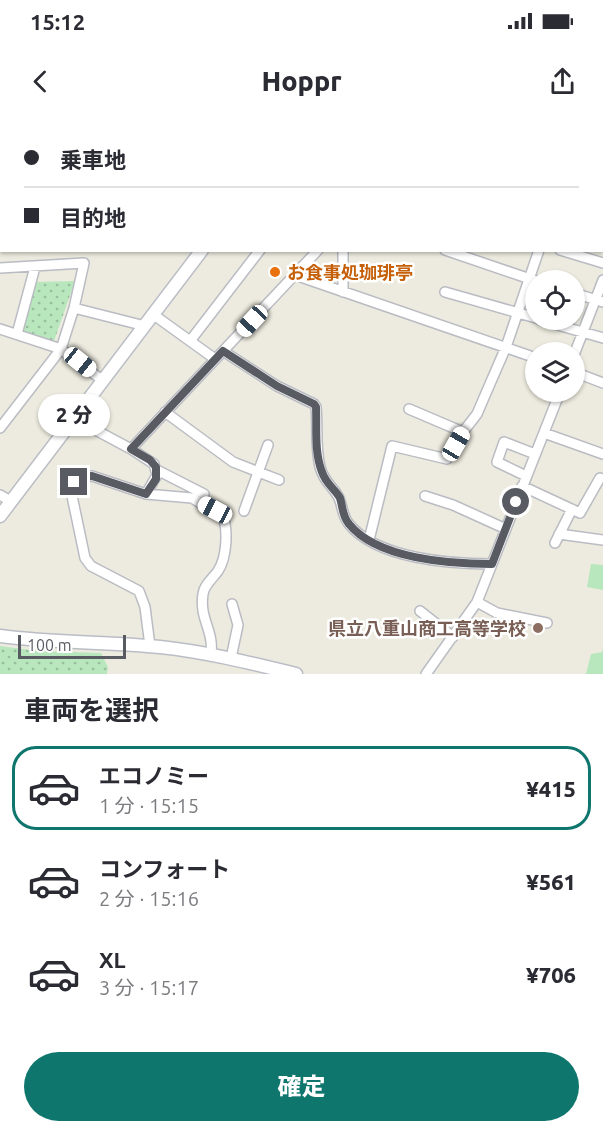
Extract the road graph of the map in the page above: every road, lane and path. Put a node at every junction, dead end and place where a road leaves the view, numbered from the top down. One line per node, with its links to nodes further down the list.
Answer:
1 (201, 252): 21 (street)
2 (258, 252): 29 (street)
3 (316, 252): 12 (street)
4 (343, 252): 15 (street)
5 (451, 252): 13 (street)
6 (539, 252): 11 (street)
7 (567, 252): 8 (street)
8 (603, 263)
9 (35, 267): 10 (street); 19 (street); 27 (street)
10 (0, 268)
11 (534, 270)
12 (295, 275): 15 (street); 33 (street)
13 (525, 278)
14 (603, 280): 18 (street)
15 (343, 292): 31 (street)
16 (445, 292): 20 (street)
17 (525, 296): 20 (street)
18 (599, 301): 26 (street)
19 (74, 308): 23 (street); 32 (street)
20 (518, 313): 22 (street); 31 (street)
21 (154, 315): 23 (street); 29 (street)
22 (525, 315)
23 (145, 326): 37 (street)
24 (0, 329): 27 (street)
25 (573, 330): 26 (street)
26 (583, 333): 28 (street); 30 (street)
27 (17, 334): 32 (street)
28 (603, 338)
29 (190, 341): 35 (street)
30 (579, 342)
31 (506, 347): 34 (street); 44 (street)
32 (61, 349): 37 (street); 43 (street)
33 (223, 351): 35 (street); 65 (street)
34 (525, 354)
35 (215, 359): 41 (street)
36 (585, 376): 38 (street)
37 (102, 380): 42 (street)
38 (603, 383)
39 (556, 402): 45 (street)
40 (409, 408): 44 (street)
41 (165, 412): 47 (street); 51 (street)
42 (75, 419): 47 (street); 60 (street)
43 (0, 428)
44 (463, 432): 65 (street)
45 (544, 433): 48 (street); 49 (street)
46 (268, 445): 51 (street)
47 (131, 449): 50 (street)
48 (535, 454): 52 (street); 52 (street)
49 (603, 454)
50 (156, 471): 56 (street); 57 (street)
51 (258, 472): 54 (street); 62 (street)
52 (526, 476): 55 (street)
53 (600, 478): 61 (street)
54 (279, 480)
55 (522, 486): 61 (street); 64 (street)
56 (146, 494): 74 (street); 75 (street)
57 (204, 494)
58 (0, 495): 60 (street)
59 (425, 496): 64 (street)
60 (12, 502): 63 (street)
61 (572, 509): 66 (street)
62 (244, 511)
63 (0, 516)
64 (506, 529): 67 (street)
65 (369, 540): 67 (street)
66 (603, 540)
67 (492, 564): 68 (street)
68 (477, 602): 71 (street); 73 (street)
69 (232, 604): 76 (street)
70 (420, 611): 73 (street)
71 (546, 622)
72 (0, 636): 74 (street)
73 (453, 637): 78 (street)
74 (150, 646): 75 (street)
75 (211, 654): 76 (street)
76 (231, 658): 77 (street)
77 (296, 674)
78 (426, 674)

